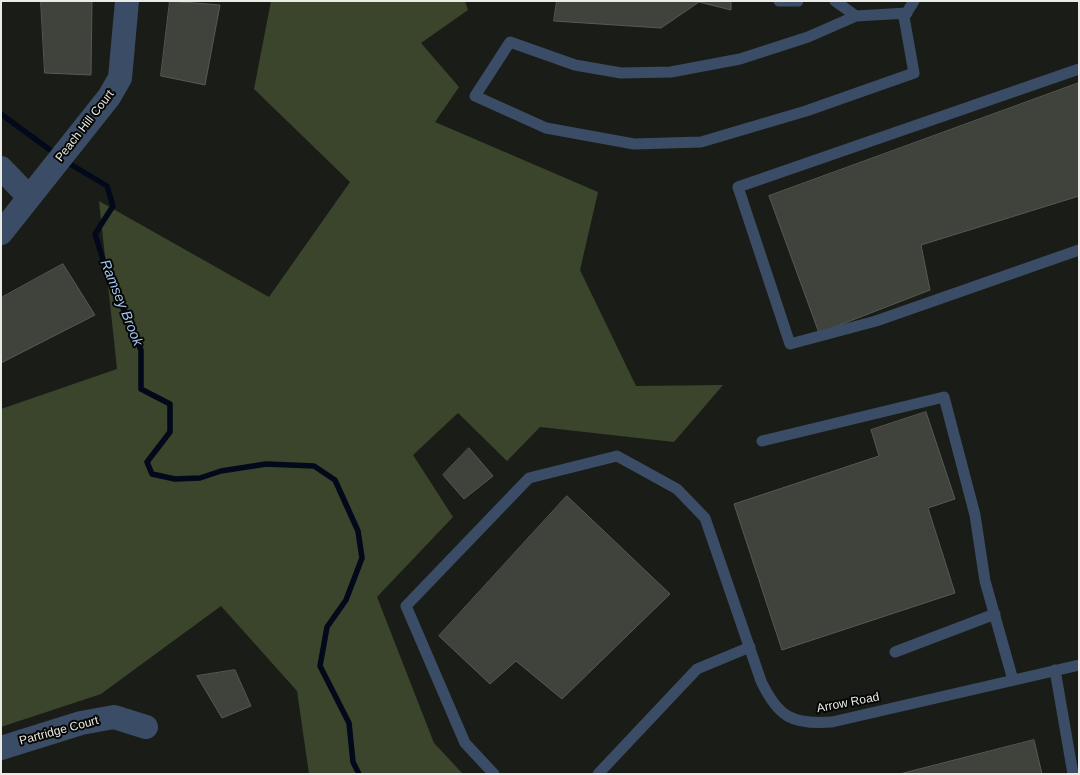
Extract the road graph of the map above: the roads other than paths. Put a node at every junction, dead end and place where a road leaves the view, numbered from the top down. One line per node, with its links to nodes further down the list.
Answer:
1 (126, 1): 10 (street, Peach Hill Court)
2 (779, 1): 3 (lane)
3 (798, 1)
4 (835, 1): 7 (lane)
5 (914, 1): 6 (lane)
6 (907, 14): 7 (lane); 7 (lane)
7 (856, 16)
8 (1079, 69): 12 (lane)
9 (1, 168): 10 (street)
10 (29, 197): 11 (street, Peach Hill Court)
11 (1, 233)
12 (1079, 250)
13 (762, 441): 14 (lane)
14 (995, 614): 16 (lane); 19 (lane)
15 (750, 648): 19 (lane, Arrow Road); 22 (lane, Arrow Road); 23 (lane)
16 (895, 652)
17 (1079, 665): 18 (lane, Arrow Road)
18 (1055, 670): 19 (lane, Arrow Road); 24 (lane)
19 (1013, 680)
20 (146, 727): 21 (street, Partridge Court)
21 (1, 748)
22 (494, 774)
23 (598, 774)
24 (1073, 774)

